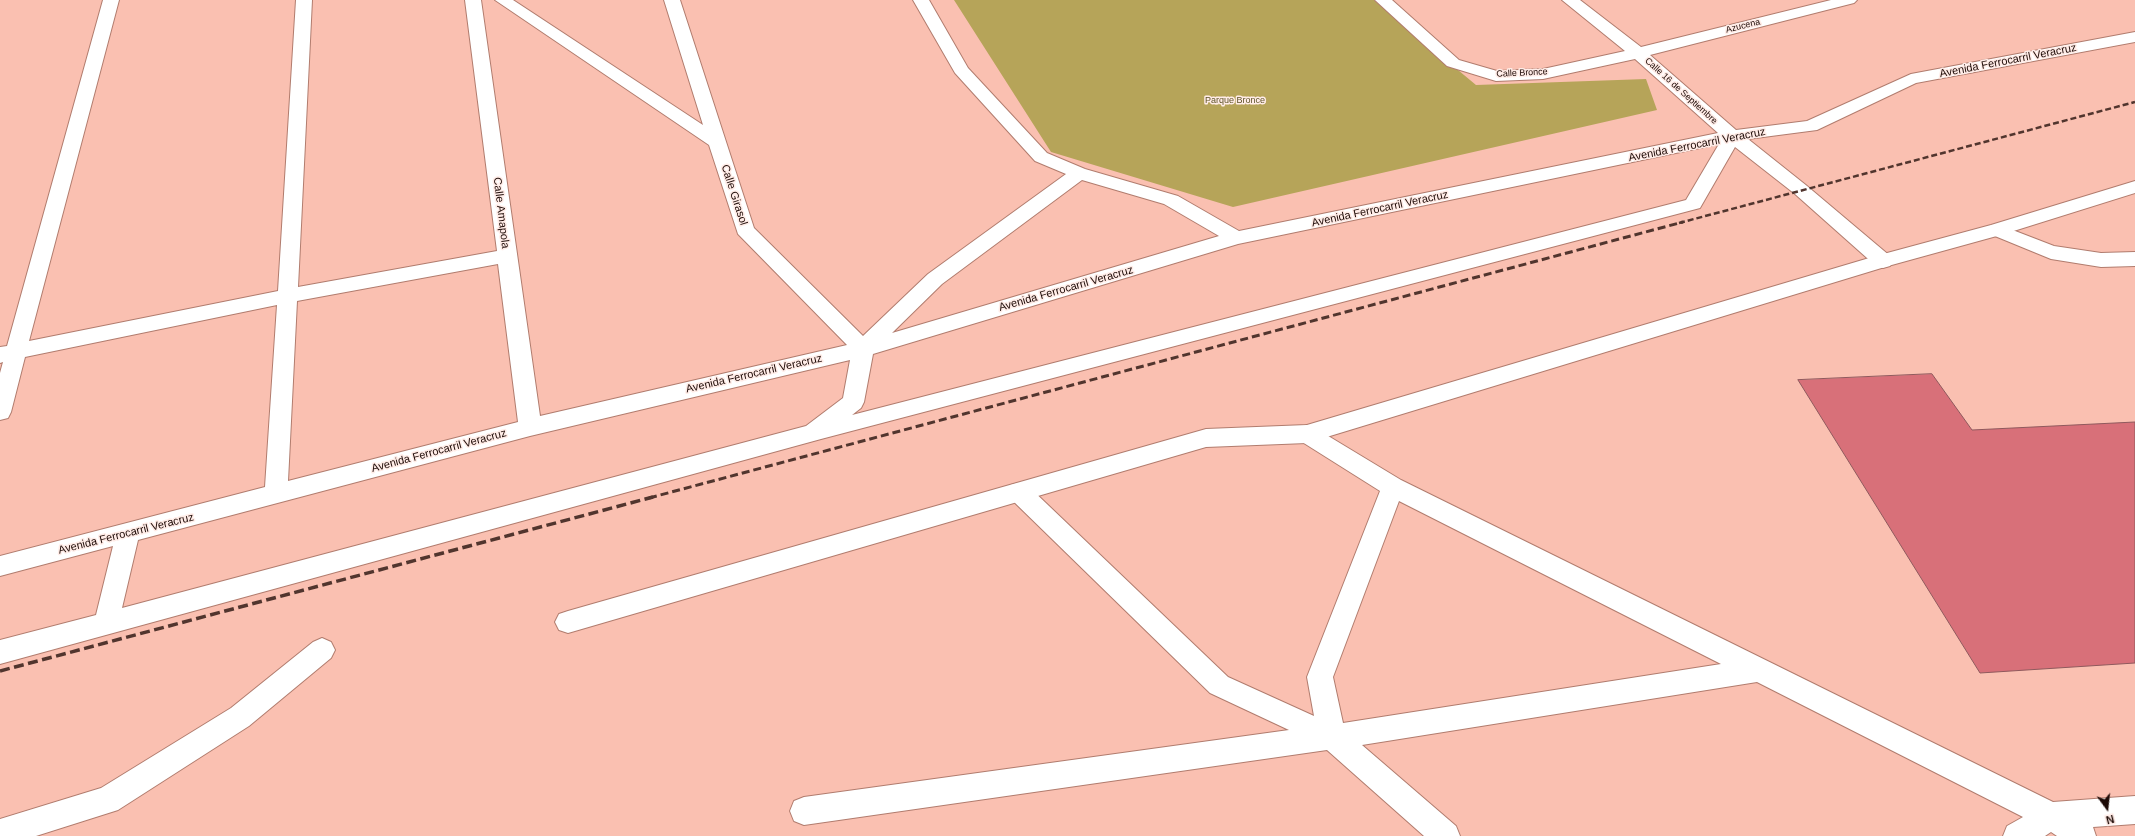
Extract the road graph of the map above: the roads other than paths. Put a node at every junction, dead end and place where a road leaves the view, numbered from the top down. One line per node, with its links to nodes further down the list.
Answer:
1 (111, 0): 23 (street)
2 (304, 0): 21 (street)
3 (473, 0): 18 (street, Calle Amapola)
4 (503, 0): 13 (street)
5 (672, 0): 13 (street, Calle Girasol)
6 (921, 0): 14 (street)
7 (1383, 0): 11 (street, Calle Bronce)
8 (1570, 0): 11 (street, Calle 16 de Septiembre)
9 (1849, 0): 11 (street, Azucena)
10 (2135, 37): 12 (street, Avenida Ferrocarril Veracruz)
11 (1638, 53): 12 (street, Calle 16 de Septiembre)
12 (1732, 136): 17 (street, Avenida Ferrocarril Veracruz); 20 (street, Calle 16 de Septiembre); 26 (street)
13 (717, 142): 22 (street, Calle Girasol)
14 (1079, 173): 17 (street); 22 (street)
15 (2135, 187): 16 (street)
16 (1997, 230): 19 (street); 20 (street)
17 (1236, 238): 22 (street, Avenida Ferrocarril Veracruz)
18 (507, 256): 21 (street); 25 (street, Calle Amapola)
19 (2135, 259)
20 (1883, 261): 27 (street)
21 (288, 296): 23 (street); 30 (street)
22 (863, 349): 25 (street, Avenida Ferrocarril Veracruz); 26 (street)
23 (8, 353): 24 (street)
24 (0, 412)
25 (530, 427): 30 (street, Avenida Ferrocarril Veracruz)
26 (813, 433): 34 (street)
27 (1307, 434): 28 (street); 29 (street)
28 (1393, 488): 37 (street); 38 (street)
29 (1019, 492): 33 (street); 38 (street)
30 (276, 495): 31 (street, Avenida Ferrocarril Veracruz)
31 (128, 533): 32 (street, Avenida Ferrocarril Veracruz); 34 (street)
32 (0, 566)
33 (568, 622)
34 (106, 624): 36 (street)
35 (322, 650): 42 (street)
36 (0, 652)
37 (1757, 670): 38 (street); 41 (street)
38 (1332, 736): 40 (street); 43 (street)
39 (2135, 810): 41 (street)
40 (804, 811)
41 (2052, 816): 44 (street); 45 (street)
42 (0, 832)
43 (1446, 836)
44 (2017, 836)
45 (2082, 836)

